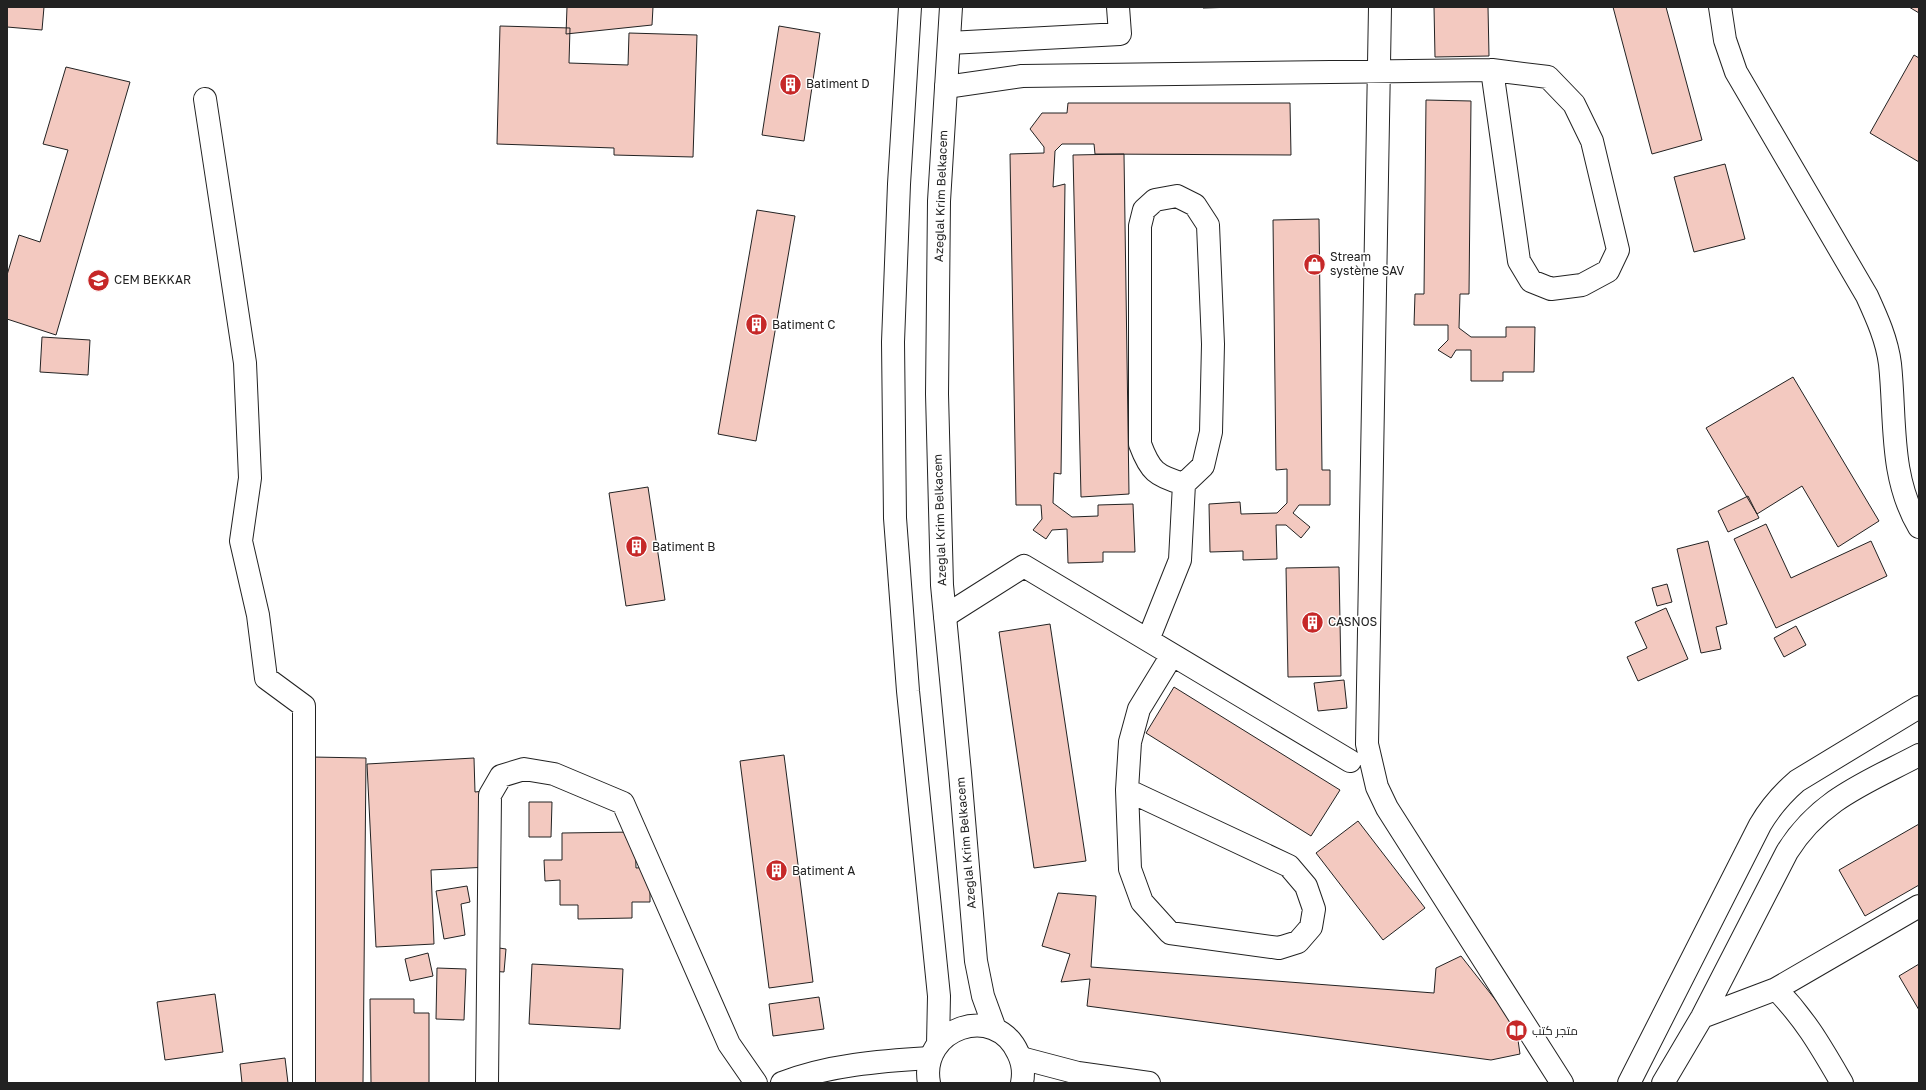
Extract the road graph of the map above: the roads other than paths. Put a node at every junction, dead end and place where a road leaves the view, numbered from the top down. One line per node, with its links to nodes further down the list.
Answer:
1 (910, 7): 24 (street)
2 (951, 7): 6 (street, Azeglal Krim Belkacem)
3 (1118, 7): 6 (street)
4 (1380, 7): 8 (street)
5 (1720, 7): 12 (street)
6 (949, 43): 9 (street, Azeglal Krim Belkacem)
7 (1492, 70): 7 (street); 8 (street)
8 (1380, 71): 9 (street); 33 (street)
9 (946, 87): 13 (street, Azeglal Krim Belkacem)
10 (204, 99): 26 (street)
11 (1184, 484): 11 (street); 14 (street)
12 (1919, 527)
13 (945, 616): 14 (street); 23 (street, Azeglal Krim Belkacem)
14 (1148, 640): 15 (street)
15 (1172, 655): 18 (street); 19 (street)
16 (1919, 707): 34 (street)
17 (1919, 755): 22 (street)
18 (1350, 761)
19 (1127, 790): 19 (street)
20 (1919, 906): 21 (street)
21 (1776, 989): 22 (street); 36 (street)
22 (1702, 1017): 35 (street)
23 (995, 1029): 24 (street); 25 (street)
24 (934, 1051): 29 (street); 30 (street)
25 (1021, 1058): 31 (street); 32 (street)
26 (304, 1083)
27 (487, 1083): 28 (street)
28 (756, 1083)
29 (782, 1083)
30 (929, 1083)
31 (1022, 1083)
32 (1149, 1083)
33 (1562, 1083)
34 (1629, 1083)
35 (1663, 1083)
36 (1842, 1083)

